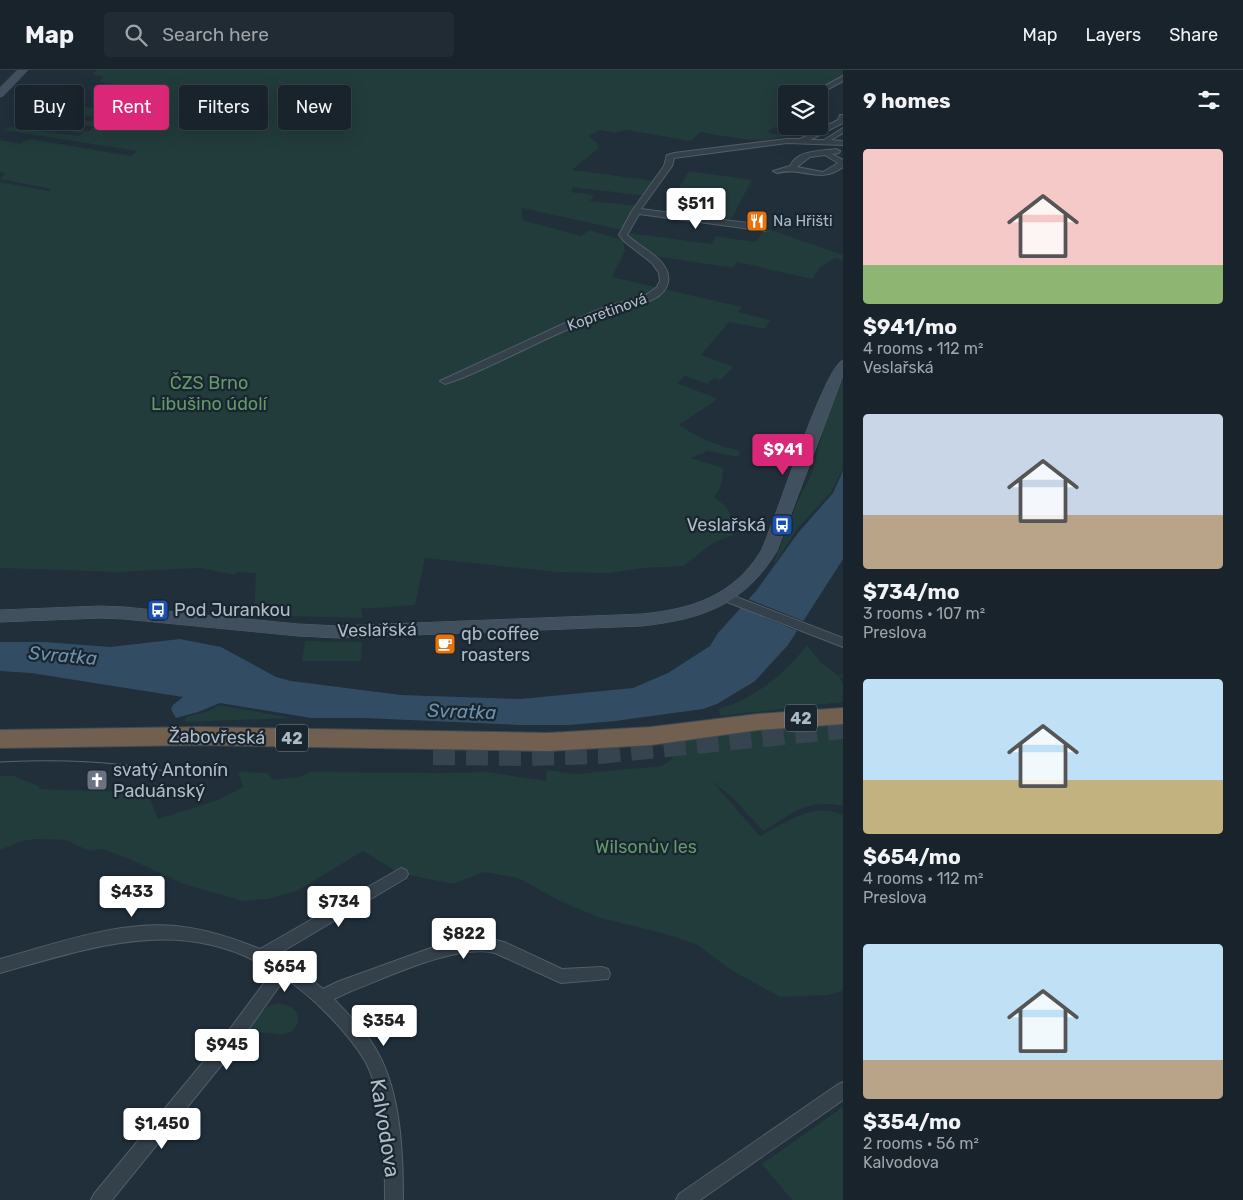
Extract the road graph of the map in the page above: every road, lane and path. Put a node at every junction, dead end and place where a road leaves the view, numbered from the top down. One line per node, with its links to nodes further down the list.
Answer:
1 (23, 70): 4 (street)
2 (843, 78): 3 (street)
3 (828, 86)
4 (0, 94)
5 (843, 118): 7 (street)
6 (843, 130): 8 (street)
7 (800, 141): 8 (street, Kopretinová); 14 (street, Kopretinová)
8 (827, 142): 9 (street, Kopretinová)
9 (843, 143)
10 (843, 150): 12 (street)
11 (829, 155): 12 (street)
12 (794, 166): 13 (street)
13 (777, 171)
14 (636, 211): 15 (street); 17 (street, Kopretinová)
15 (762, 229)
16 (843, 364): 18 (street, Veslařská)
17 (445, 381)
18 (734, 600): 19 (street, Veslařská); 20 (street)
19 (0, 616)
20 (843, 643)
21 (843, 716): 22 (highway, Žabovřeská / 42)
22 (0, 739)
23 (0, 753): 24 (highway, Žabovřeská / 42)
24 (433, 754)
25 (400, 874): 26 (street)
26 (262, 956): 27 (street, Kalvodova); 28 (street, Kalvodova)
27 (0, 966)
28 (284, 968): 30 (street, Kalvodova); 32 (street)
29 (602, 974): 30 (street)
30 (321, 998): 33 (street, Kalvodova)
31 (843, 1090): 34 (street)
32 (100, 1200)
33 (394, 1200)
34 (685, 1200)

